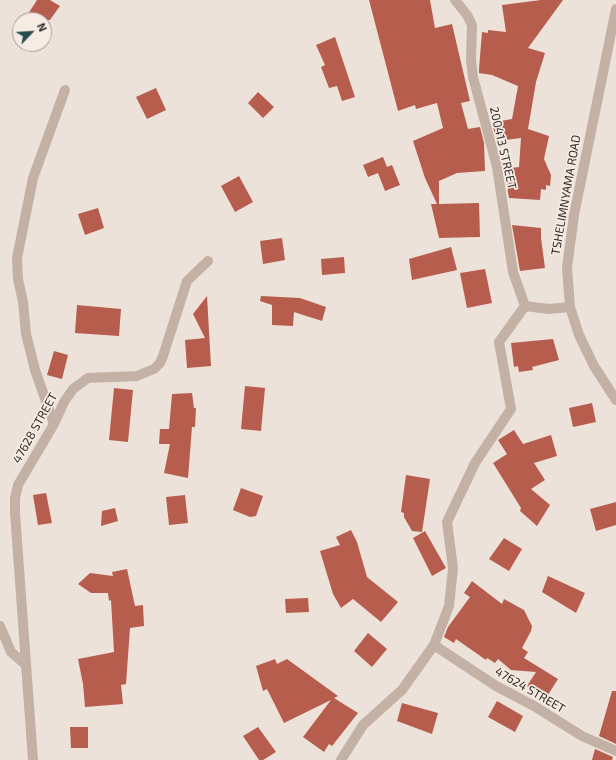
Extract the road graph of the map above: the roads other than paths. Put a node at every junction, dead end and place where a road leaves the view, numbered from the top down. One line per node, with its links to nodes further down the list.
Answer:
1 (455, 0): 5 (street, 200413 STREET)
2 (616, 9): 6 (street, TSHELIMNYAMA ROAD)
3 (65, 90): 8 (street)
4 (208, 261): 8 (street, 47628 STREET)
5 (525, 306): 6 (street); 10 (street)
6 (570, 307): 7 (street, TSHELIMNYAMA ROAD)
7 (616, 400)
8 (54, 424): 11 (street, 47628 STREET)
9 (0, 626): 11 (street)
10 (434, 645): 12 (street, 47624 STREET); 14 (street)
11 (26, 665): 13 (street, 47628 STREET)
12 (616, 751)
13 (33, 760)
14 (341, 760)

